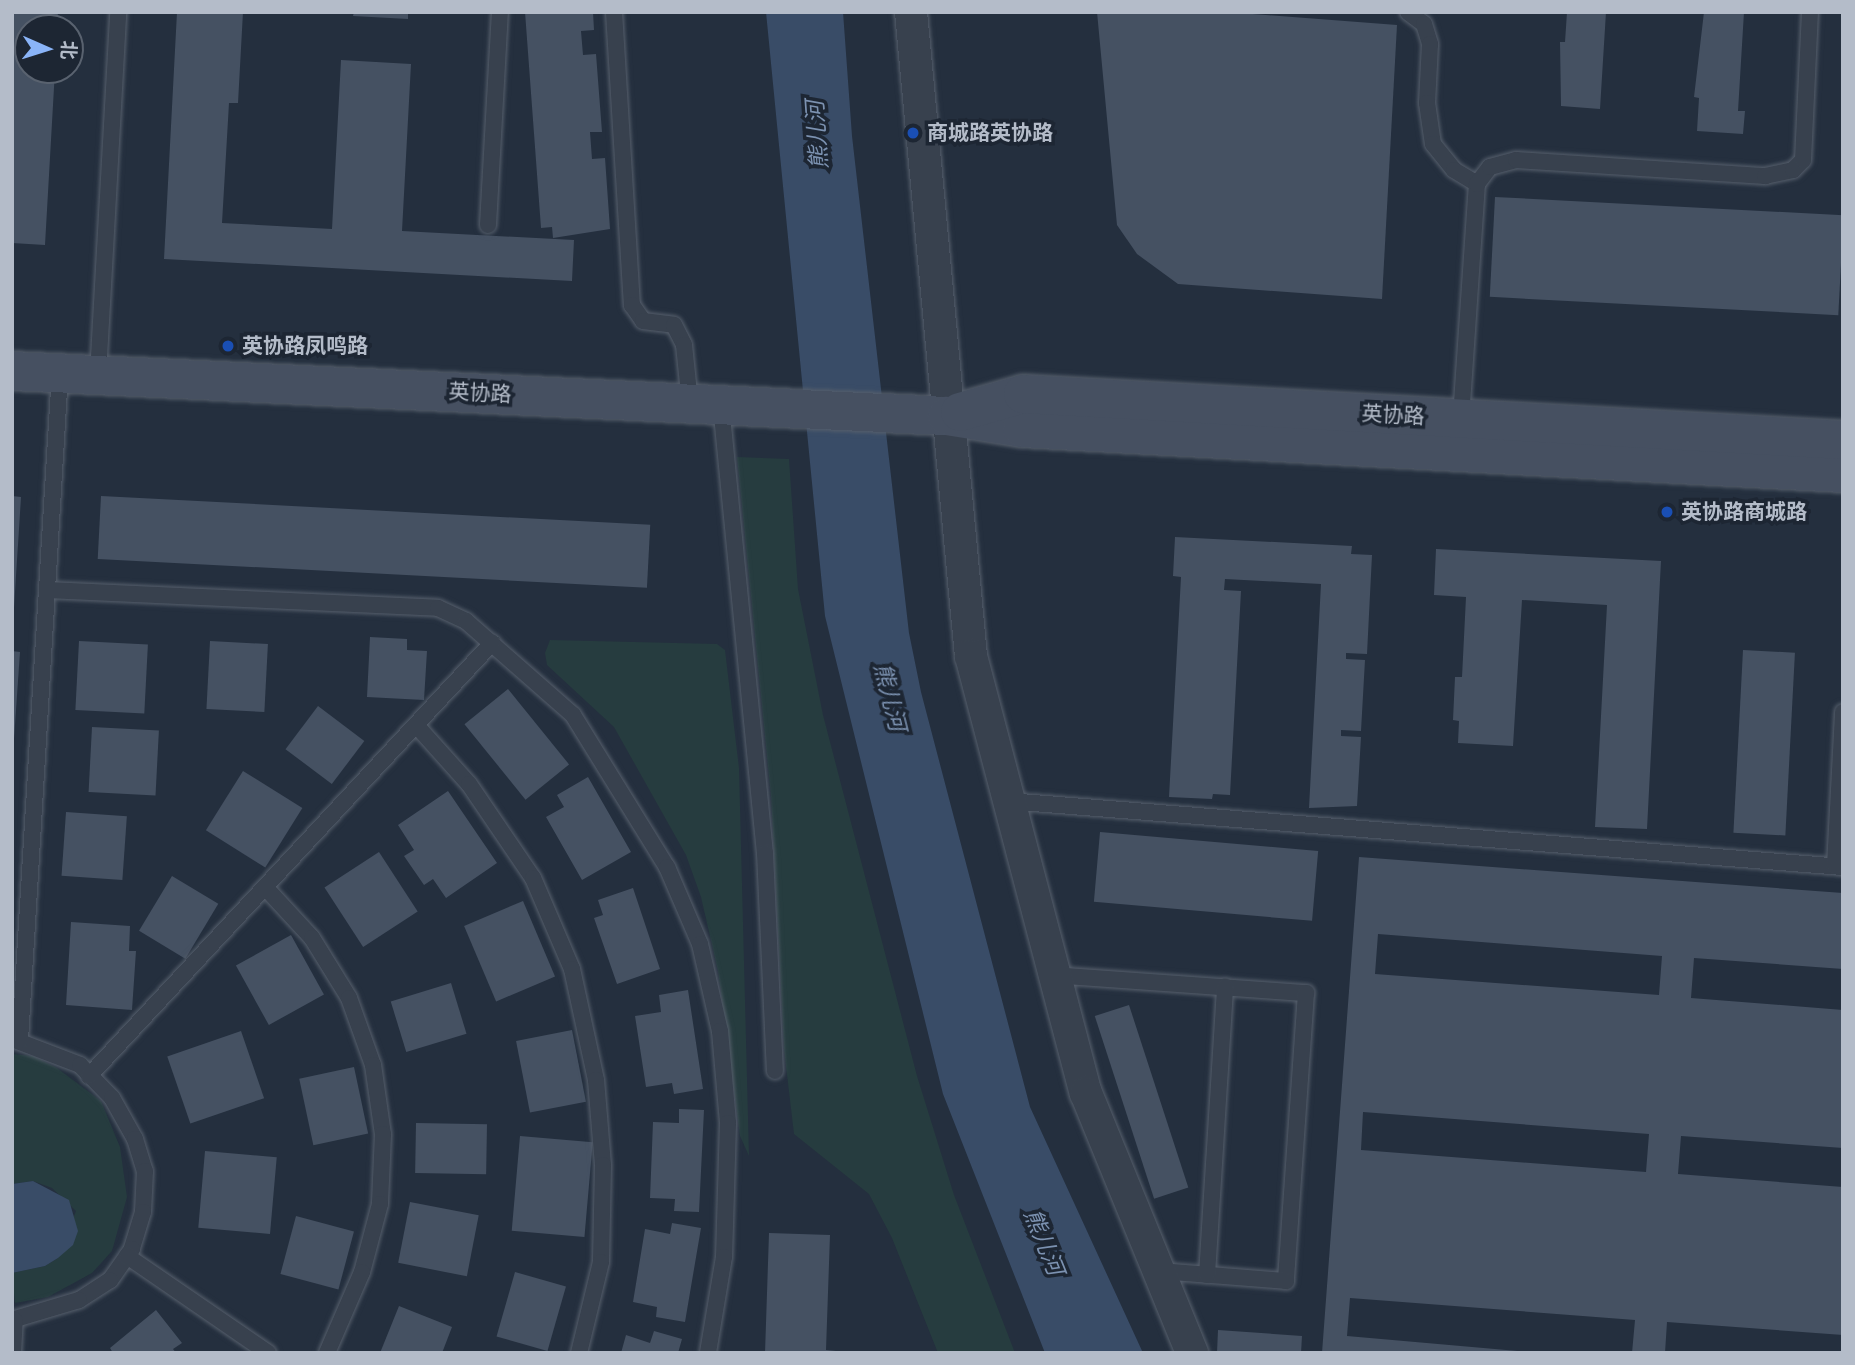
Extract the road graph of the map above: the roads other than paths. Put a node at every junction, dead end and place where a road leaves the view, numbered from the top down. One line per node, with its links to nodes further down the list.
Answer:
1 (118, 12): 11 (lane)
2 (500, 12): 8 (lane)
3 (614, 12): 12 (lane)
4 (911, 12): 13 (street)
5 (1408, 12): 7 (lane)
6 (1810, 12): 7 (lane)
7 (1477, 184): 14 (lane)
8 (488, 225)
9 (12, 371): 10 (street, 英协路)
10 (60, 373): 11 (street, 英协路); 17 (lane)
11 (99, 375): 12 (street, 英协路)
12 (706, 404): 13 (street, 英协路); 27 (lane)
13 (932, 415): 14 (street, 英协路); 16 (street, 英协路); 21 (street)
14 (1461, 418): 15 (street, 英协路)
15 (1843, 440)
16 (1843, 473)
17 (47, 590): 18 (lane); 26 (lane)
18 (492, 643): 20 (lane); 37 (lane)
19 (1843, 712): 22 (lane)
20 (416, 725): 23 (lane); 36 (lane)
21 (1008, 801): 22 (lane); 24 (street)
22 (1839, 867)
23 (265, 887): 28 (lane); 35 (lane)
24 (1053, 975): 25 (lane); 30 (street)
25 (1224, 987): 31 (lane); 31 (lane)
26 (16, 1039): 28 (lane)
27 (775, 1071)
28 (89, 1076): 29 (lane)
29 (127, 1256): 32 (lane); 34 (lane)
30 (1158, 1271): 31 (lane); 38 (street)
31 (1207, 1275)
32 (14, 1320): 33 (lane)
33 (13, 1353)
34 (268, 1353)
35 (327, 1353)
36 (579, 1353)
37 (708, 1353)
38 (1192, 1353)

